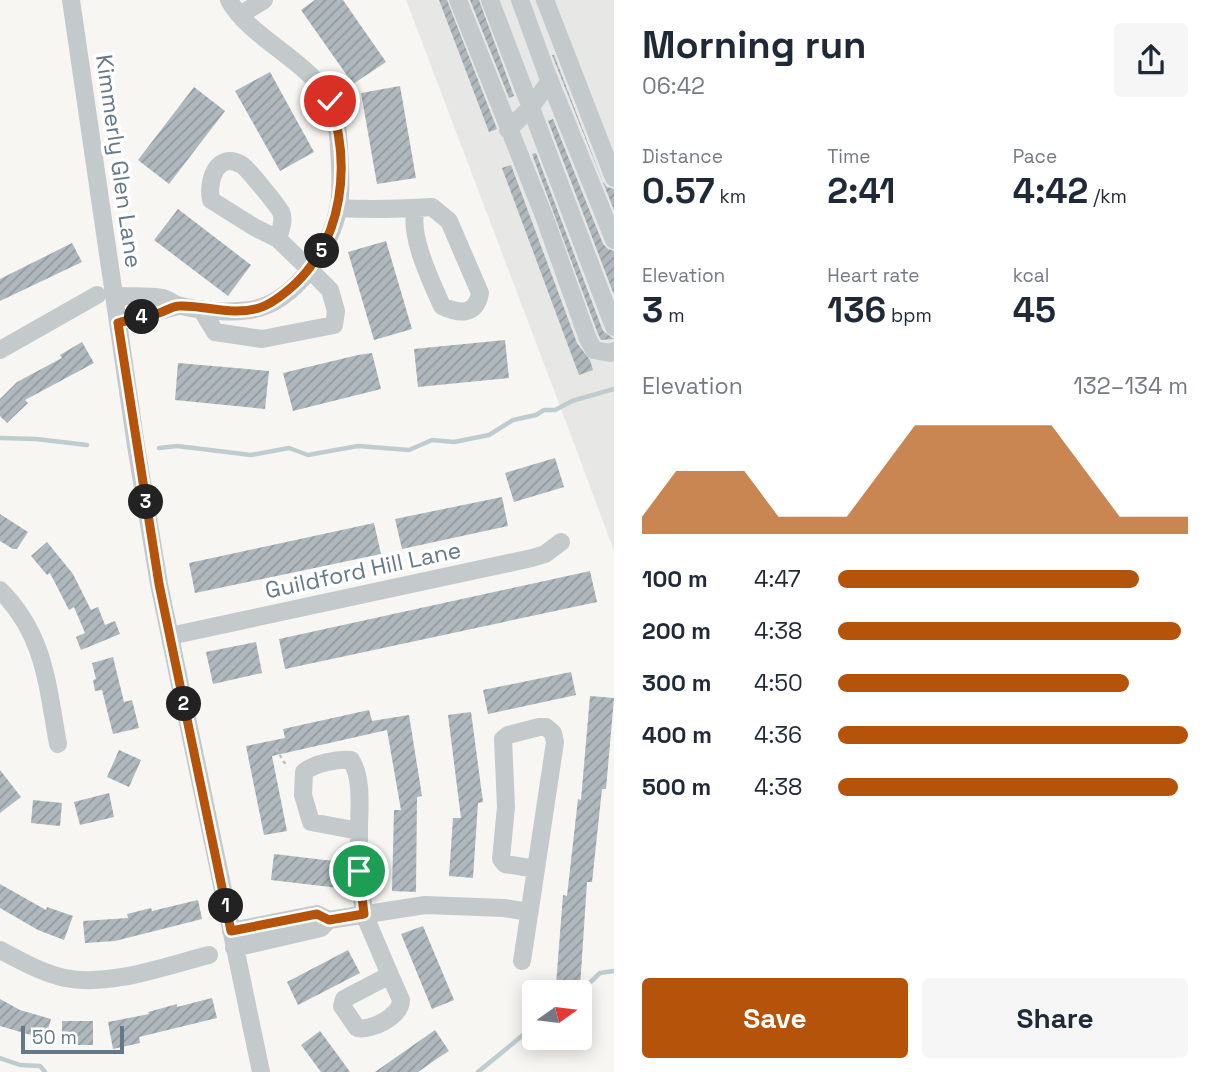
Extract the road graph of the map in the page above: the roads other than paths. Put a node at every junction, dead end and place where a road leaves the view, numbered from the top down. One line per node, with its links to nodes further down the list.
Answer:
1 (71, 0): 19 (street, Kimmerly Glen Lane)
2 (229, 0): 8 (street)
3 (264, 0): 8 (street)
4 (458, 0): 12 (street)
5 (491, 0): 11 (street)
6 (520, 0): 9 (street)
7 (546, 3): 9 (street); 13 (street)
8 (240, 15): 14 (street)
9 (529, 25): 10 (street)
10 (550, 81): 11 (street); 17 (street)
11 (530, 108): 12 (street); 23 (street)
12 (508, 130): 25 (street)
13 (614, 178)
14 (338, 208): 15 (street); 18 (street)
15 (416, 208): 15 (street)
16 (278, 239): 16 (street); 18 (street)
17 (614, 240)
18 (309, 269): 21 (street); 21 (street)
19 (106, 296): 20 (street); 22 (street, Kimmerly Glen Lane); 24 (street)
20 (178, 306): 21 (street); 22 (street)
21 (201, 309)
22 (118, 323): 28 (street, Kimmerly Glen Lane)
23 (614, 327)
24 (0, 349)
25 (614, 351)
26 (561, 542): 28 (street, Guildford Hill Lane)
27 (0, 590): 29 (street)
28 (170, 636): 34 (street, Kimmerly Glen Lane)
29 (58, 744)
30 (359, 831): 30 (street); 33 (street)
31 (536, 869): 31 (street); 32 (street)
32 (529, 912): 33 (street); 37 (street)
33 (364, 914): 34 (street); 38 (street)
34 (232, 939): 39 (street, Kimmerly Glen Lane)
35 (0, 950): 36 (street)
36 (209, 955)
37 (522, 961)
38 (390, 975)
39 (261, 1072)

